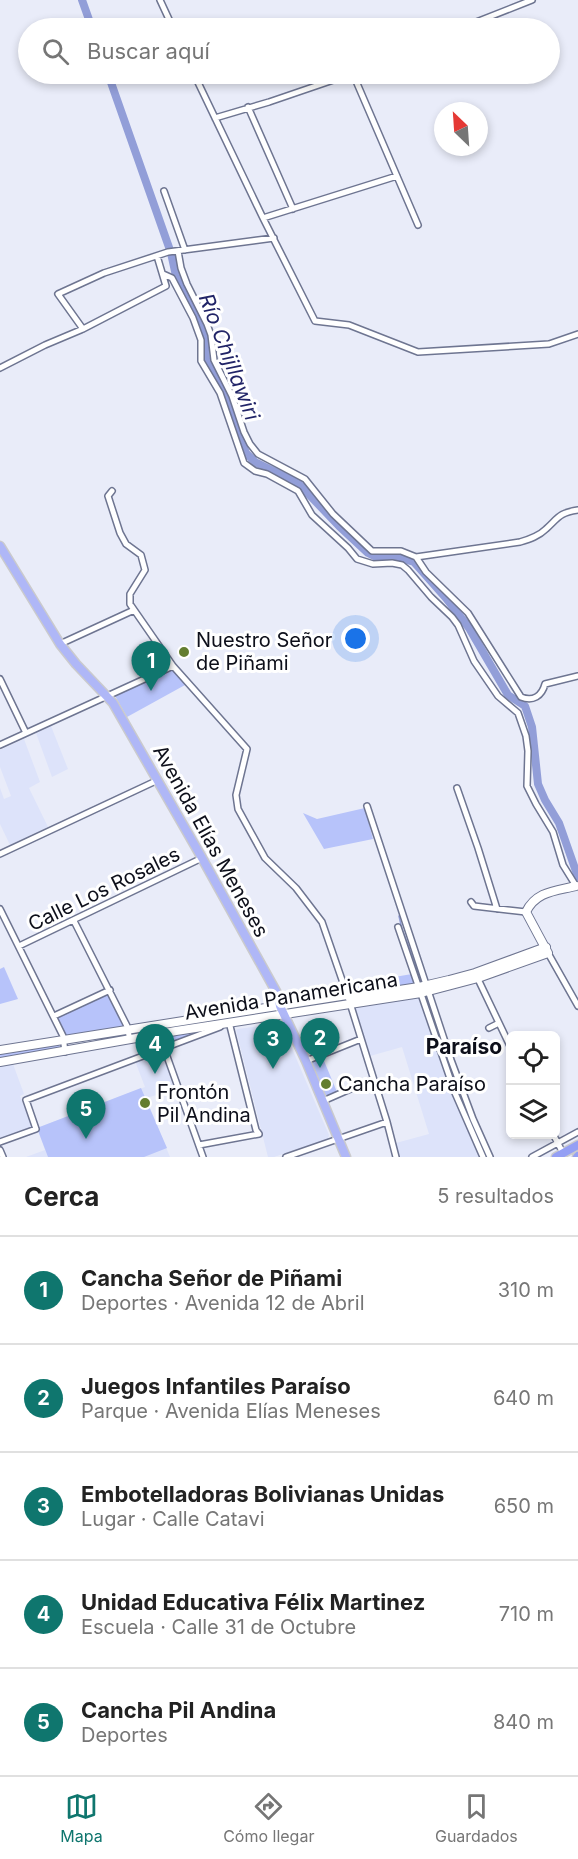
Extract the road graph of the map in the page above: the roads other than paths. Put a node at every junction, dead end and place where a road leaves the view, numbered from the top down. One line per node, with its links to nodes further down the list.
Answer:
1 (160, 0): 3 (street)
2 (532, 0): 4 (street)
3 (168, 18)
4 (486, 18)
5 (199, 84): 9 (street)
6 (322, 84): 8 (street)
7 (356, 84): 10 (street)
8 (248, 107): 9 (street); 12 (street)
9 (215, 118): 13 (street)
10 (397, 177): 12 (street); 14 (street)
11 (164, 191): 16 (street)
12 (293, 209): 13 (street)
13 (263, 218): 15 (street)
14 (418, 225)
15 (274, 238): 16 (street); 20 (street)
16 (176, 251): 17 (street); 25 (street)
17 (157, 256): 18 (street); 19 (street)
18 (163, 274): 19 (street); 39 (street)
19 (83, 329): 21 (street)
20 (578, 334)
21 (0, 368)
22 (112, 491): 26 (street)
23 (578, 510): 25 (street)
24 (0, 546): 27 (main road, Avenida Elías Meneses)
25 (416, 557): 29 (street)
26 (134, 610): 27 (street); 28 (street)
27 (60, 644): 31 (main road, Avenida Elías Meneses)
28 (173, 666): 31 (street); 51 (street)
29 (578, 676)
30 (0, 679): 32 (street)
31 (107, 697): 32 (street); 34 (main road, Avenida Elías Meneses)
32 (26, 732): 33 (street)
33 (0, 745)
34 (155, 781): 37 (street); 38 (main road, Avenida Elías Meneses)
35 (458, 788): 42 (street)
36 (367, 806): 49 (street)
37 (0, 854)
38 (200, 859): 44 (street, Calle Los Rosales); 54 (main road, Avenida Elías Meneses)
39 (576, 886): 43 (main road)
40 (471, 902): 42 (street)
41 (0, 909): 46 (street)
42 (497, 909): 43 (street)
43 (526, 912): 47 (main road)
44 (74, 921): 46 (street, Calle Los Rosales); 50 (street)
45 (398, 927): 49 (street)
46 (19, 946): 56 (street)
47 (547, 950): 48 (main road, Avenida Panamericana); 53 (street)
48 (476, 976): 49 (main road, Avenida Panamericana); 58 (street)
49 (423, 989): 51 (main road, Avenida Panamericana); 52 (main road, Avenida Panamericana); 87 (street); 88 (street)
50 (110, 990): 56 (street); 60 (street)
51 (347, 995): 52 (street); 54 (main road, Avenida Panamericana)
52 (350, 1003): 54 (main road, Avenida Panamericana); 62 (street)
53 (578, 1006)
54 (282, 1010): 55 (main road, Avenida Panamericana); 57 (main road, Avenida Panamericana); 68 (main road, Avenida Elías Meneses)
55 (228, 1014): 57 (street); 60 (main road, Avenida Panamericana)
56 (54, 1016): 63 (street)
57 (230, 1023): 64 (main road, Avenida Panamericana); 65 (street); 79 (street)
58 (499, 1023): 59 (street); 61 (street)
59 (489, 1028)
60 (128, 1030): 63 (main road, Avenida Panamericana); 64 (street)
61 (506, 1038)
62 (361, 1039): 68 (street); 70 (street)
63 (64, 1040): 66 (main road, Avenida Panamericana); 67 (street)
64 (130, 1040): 67 (main road, Avenida Panamericana)
65 (164, 1048): 76 (street); 79 (street)
66 (0, 1050)
67 (65, 1052): 69 (main road, Avenida Panamericana)
68 (306, 1061): 71 (main road, Avenida Elías Meneses)
69 (0, 1062)
70 (373, 1079): 71 (street); 72 (street)
71 (323, 1101): 74 (main road, Avenida Elías Meneses)
72 (387, 1122): 74 (street); 86 (street)
73 (578, 1132): 77 (street)
74 (339, 1139): 84 (street); 85 (main road, Avenida Elías Meneses)
75 (555, 1139): 77 (street)
76 (0, 1142)
77 (557, 1143): 81 (street); 89 (street)
78 (578, 1145): 81 (highway)
79 (199, 1146): 83 (street)
80 (0, 1150): 82 (street)
81 (560, 1155)
82 (3, 1157)
83 (203, 1157)
84 (286, 1157)
85 (346, 1157)
86 (396, 1157)
87 (483, 1157)
88 (490, 1157)
89 (532, 1157)

